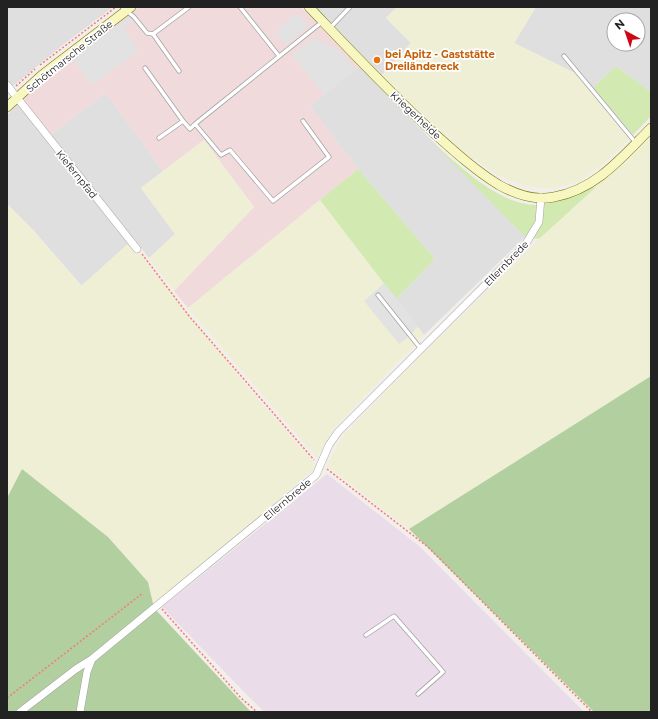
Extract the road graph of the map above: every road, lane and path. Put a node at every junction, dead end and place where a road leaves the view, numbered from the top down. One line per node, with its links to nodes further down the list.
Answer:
1 (189, 7): 8 (lane)
2 (240, 7): 9 (lane)
3 (309, 7): 6 (street, Kriegerheide)
4 (350, 7): 7 (lane)
5 (127, 8): 8 (lane); 14 (street, Schötmarsche Straße)
6 (323, 22): 7 (street, Kriegerheide); 9 (lane)
7 (330, 29): 22 (street, Kriegerheide)
8 (153, 34): 12 (lane)
9 (279, 56): 18 (lane)
10 (564, 56): 21 (lane)
11 (145, 68): 16 (lane)
12 (179, 71)
13 (7, 85): 14 (street, Kiefernpfad)
14 (17, 98): 15 (street, Schötmarsche Straße); 23 (street, Kiefernpfad)
15 (7, 107)
16 (183, 120): 18 (lane); 20 (lane)
17 (303, 121): 18 (lane)
18 (195, 124)
19 (651, 128): 21 (street, Kriegerheide)
20 (159, 138)
21 (636, 143): 22 (street, Kriegerheide)
22 (541, 197): 25 (street, Ellernbrede)
23 (138, 249): 26 (path)
24 (378, 295): 25 (lane)
25 (421, 349): 26 (street, Ellernbrede)
26 (322, 465): 28 (street, Ellernbrede); 36 (path)
27 (143, 593): 32 (path)
28 (158, 605): 30 (street, Ellernbrede); 35 (path)
29 (366, 635): 31 (lane)
30 (92, 659): 33 (street, Ellernbrede); 34 (street)
31 (418, 694)
32 (7, 698)
33 (20, 712)
34 (80, 712)
35 (257, 712)
36 (592, 712)

